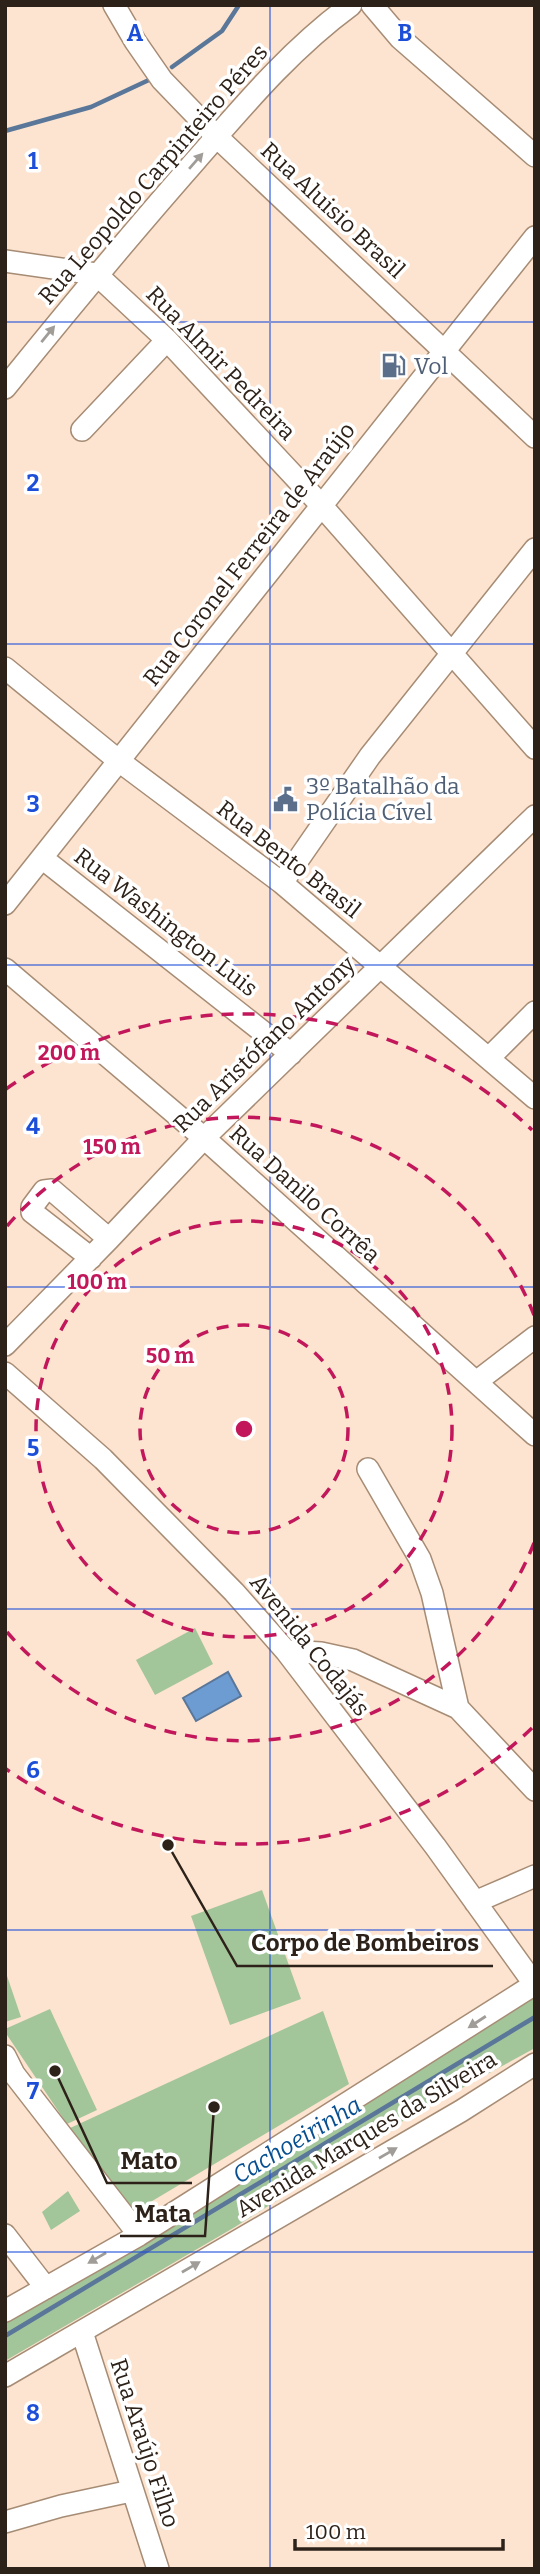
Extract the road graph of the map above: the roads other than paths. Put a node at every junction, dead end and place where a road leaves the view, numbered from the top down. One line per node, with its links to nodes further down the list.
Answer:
1 (114, 5): 4 (street, Rua Aluisio Brasil)
2 (351, 5): 4 (street, Rua Leopoldo Carpinteiro Péres)
3 (372, 5): 5 (street)
4 (216, 137): 8 (street, Rua Leopoldo Carpinteiro Péres, one-way to 4); 10 (street, Rua Aluisio Brasil)
5 (535, 156)
6 (535, 237): 10 (street, Rua Coronel Ferreira de Araújo)
7 (5, 261): 8 (street)
8 (96, 274): 9 (street, Rua Almir Pedreira); 11 (street, Rua Leopoldo Carpinteiro Péres, one-way to 8)
9 (167, 340): 12 (street); 14 (street, Rua Almir Pedreira)
10 (445, 351): 13 (street, Rua Aluisio Brasil); 14 (street, Rua Coronel Ferreira de Araújo)
11 (5, 388)
12 (82, 430)
13 (535, 437)
14 (321, 505): 16 (street, Rua Almir Pedreira); 19 (street, Rua Coronel Ferreira de Araújo)
15 (535, 549): 16 (street)
16 (452, 654): 18 (street, Rua Almir Pedreira); 22 (street)
17 (5, 668): 19 (street, Rua Bento Brasil)
18 (535, 748)
19 (119, 761): 21 (street, Rua Coronel Ferreira de Araújo); 22 (street, Rua Bento Brasil)
20 (535, 816): 24 (street, Rua Aristófano Antony)
21 (41, 858): 23 (street, Rua Coronel Ferreira de Araújo); 27 (street, Rua Washington Luis)
22 (282, 883): 24 (street, Rua Bento Brasil)
23 (5, 904)
24 (382, 966): 27 (street, Rua Aristófano Antony); 28 (street, Rua Bento Brasil)
25 (5, 969): 30 (street, Rua Danilo Corrêa)
26 (535, 1012): 28 (street)
27 (291, 1054): 30 (street, Rua Aristófano Antony)
28 (489, 1058): 29 (street, Rua Bento Brasil)
29 (535, 1098)
30 (204, 1138): 31 (street, Rua Aristófano Antony); 36 (street, Rua Danilo Corrêa)
31 (109, 1240): 32 (street, Rua Aristófano Antony); 32 (street)
32 (91, 1258): 34 (street, Rua Aristófano Antony)
33 (535, 1337): 36 (street)
34 (5, 1345)
35 (5, 1373): 39 (street, Avenida Codajás)
36 (476, 1382): 37 (street, Rua Danilo Corrêa)
37 (535, 1435)
38 (368, 1469): 40 (street)
39 (286, 1651): 40 (street); 43 (street, Avenida Codajás)
40 (458, 1708): 41 (street)
41 (535, 1790)
42 (535, 1876): 43 (street)
43 (475, 1902): 44 (street, Avenida Codajás)
44 (535, 1985): 48 (street, Avenida Marques da Silveira, one-way to 48)
45 (5, 2056): 48 (street)
46 (535, 2064): 51 (street, Avenida Marques da Silveira, one-way to 46)
47 (5, 2235): 49 (street)
48 (139, 2235): 49 (street, Avenida Marques da Silveira, one-way to 49)
49 (46, 2288): 50 (street, Avenida Marques da Silveira)
50 (5, 2311)
51 (82, 2332): 52 (street, Avenida Marques da Silveira); 53 (street, Rua Araújo Filho)
52 (5, 2376)
53 (131, 2491): 54 (street); 55 (street, Rua Araújo Filho)
54 (5, 2522)
55 (158, 2569)

